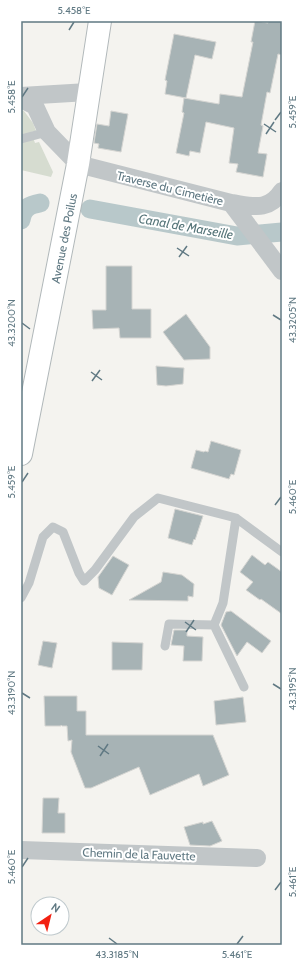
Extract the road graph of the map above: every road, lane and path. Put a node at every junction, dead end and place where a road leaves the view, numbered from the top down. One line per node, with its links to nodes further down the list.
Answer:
1 (100, 21): 2 (main road, Avenue des Poilus)
2 (88, 92): 3 (street); 7 (main road, Avenue des Poilus)
3 (21, 96)
4 (21, 99): 5 (street)
5 (46, 132): 6 (lane); 7 (street)
6 (21, 140)
7 (78, 164): 9 (street, Traverse du Cimetière); 11 (main road, Avenue des Poilus)
8 (282, 191): 9 (street)
9 (232, 203): 10 (street, Traverse du Cimetière)
10 (282, 271)
11 (21, 454)
12 (236, 518): 13 (lane); 14 (lane); 15 (lane)
13 (282, 552)
14 (21, 598)
15 (214, 625): 16 (lane); 17 (lane)
16 (165, 646)
17 (244, 687)
18 (21, 850): 19 (street, Chemin de la Fauvette)
19 (257, 858)

